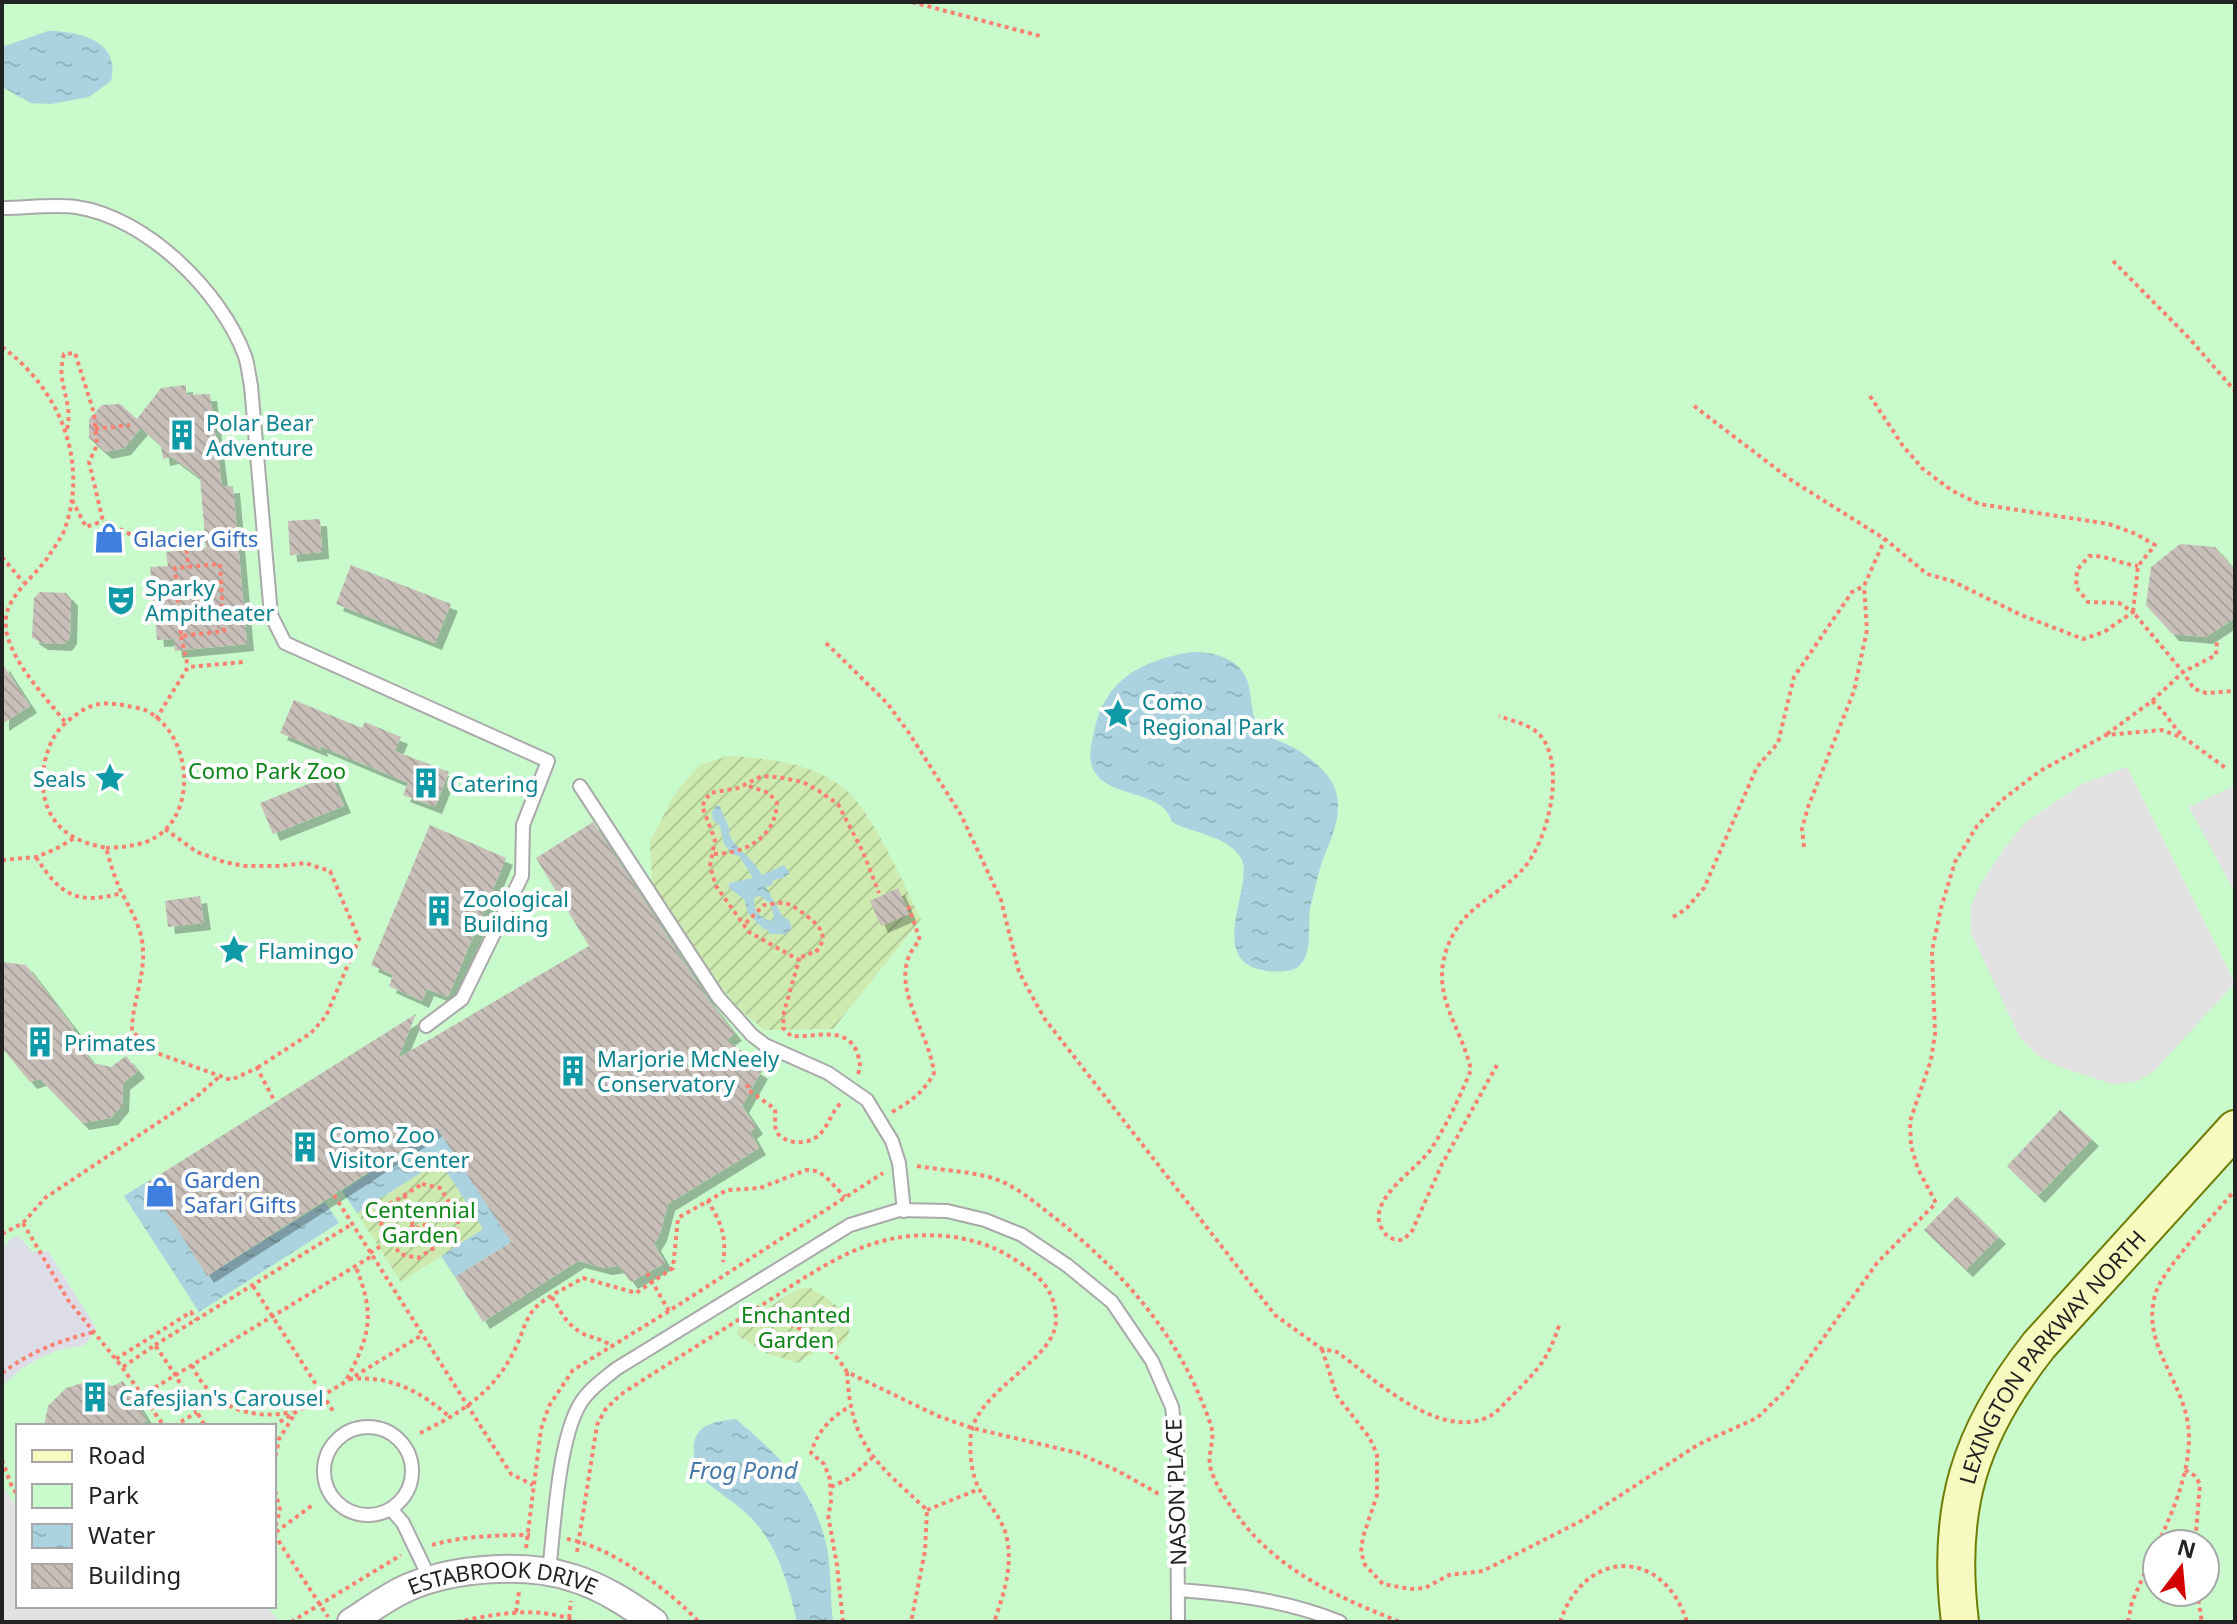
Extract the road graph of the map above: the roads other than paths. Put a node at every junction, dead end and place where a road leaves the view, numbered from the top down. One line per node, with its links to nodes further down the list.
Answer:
1 (2, 208): 3 (lane)
2 (580, 786): 5 (lane)
3 (426, 1026)
4 (2235, 1129): 14 (main road, LEXINGTON PARKWAY NORTH)
5 (904, 1211): 7 (lane, NASON PLACE); 9 (lane, NASON PLACE)
6 (391, 1509): 6 (lane); 8 (lane)
7 (548, 1573): 8 (street, ESTABROOK DRIVE); 11 (street, ESTABROOK DRIVE)
8 (430, 1579): 10 (street, ESTABROOK DRIVE)
9 (1179, 1590): 12 (lane, NASON PLACE); 13 (lane)
10 (351, 1622)
11 (654, 1622)
12 (1178, 1622)
13 (1340, 1622)
14 (1960, 1622)

